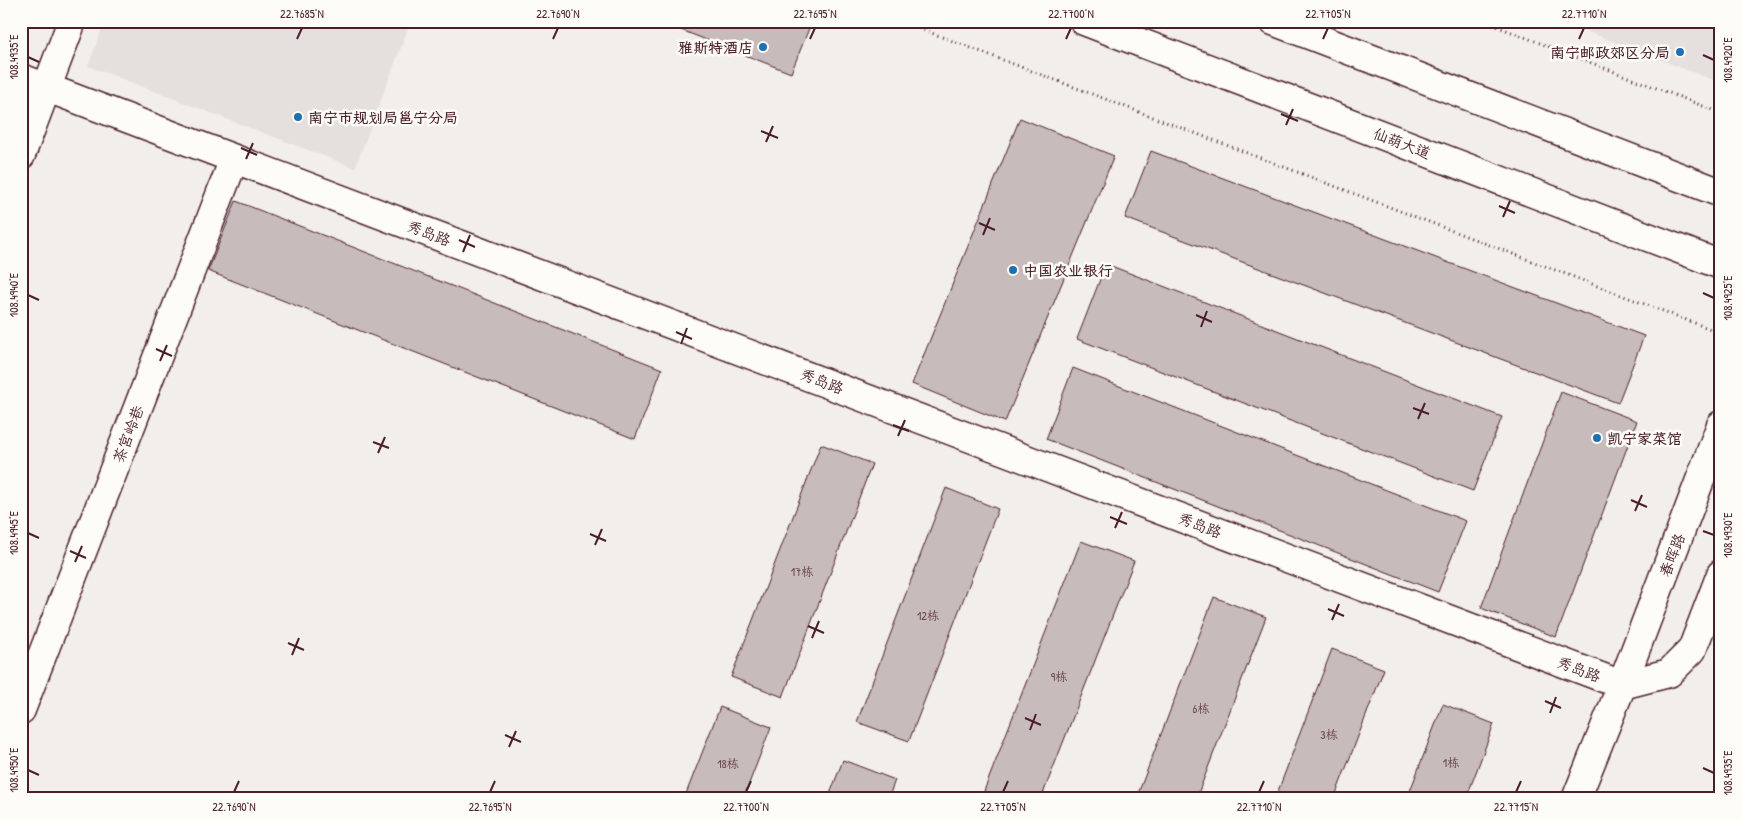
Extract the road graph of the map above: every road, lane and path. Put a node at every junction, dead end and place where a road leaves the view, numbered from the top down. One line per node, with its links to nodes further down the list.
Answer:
1 (72, 21): 7 (street)
2 (900, 21): 13 (path)
3 (1084, 21): 12 (street, 仙葫大道)
4 (1273, 21): 11 (street)
5 (1483, 21): 8 (path)
6 (21, 78): 7 (street, 秀岛路)
7 (47, 88): 9 (street); 10 (street, 秀岛路)
8 (1721, 113)
9 (21, 155)
10 (234, 158): 16 (street, 秀岛路); 17 (street, 茶宫岭巷)
11 (1721, 193)
12 (1721, 265)
13 (1721, 333)
14 (1721, 425): 16 (street, 春晖路)
15 (1721, 574): 16 (street)
16 (1622, 685): 18 (street, 春晖路)
17 (21, 710)
18 (1576, 799)

